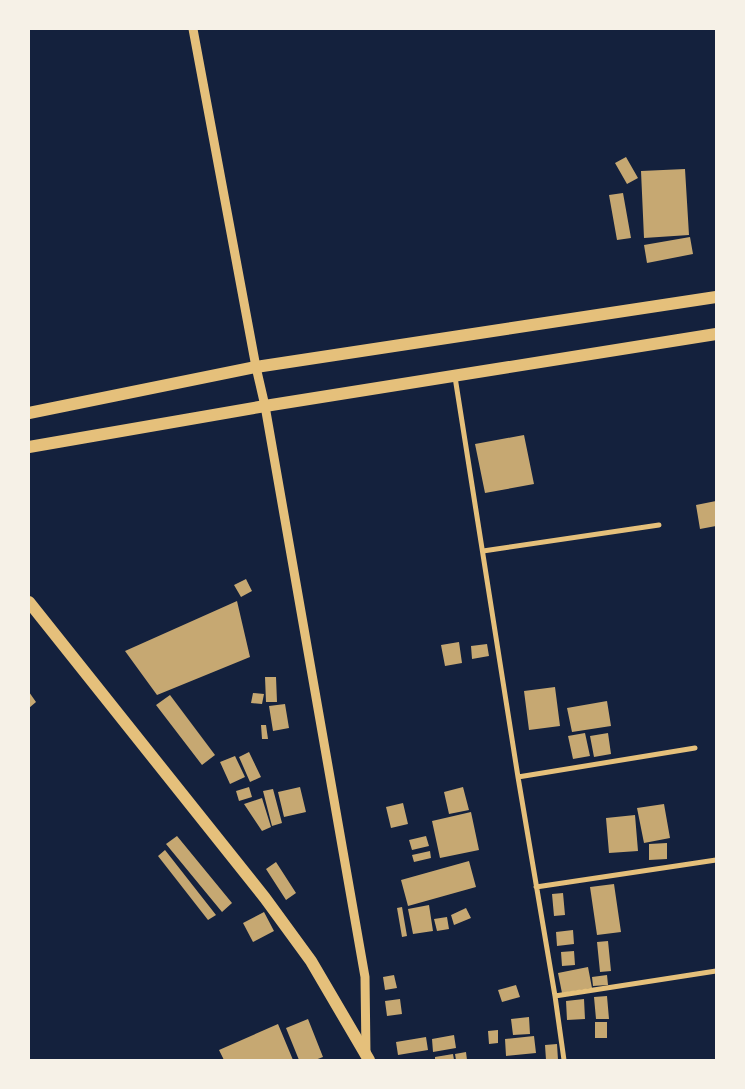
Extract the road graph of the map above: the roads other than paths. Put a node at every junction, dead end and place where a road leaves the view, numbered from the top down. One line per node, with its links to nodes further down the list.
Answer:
1 (193, 29): 4 (street)
2 (716, 298): 4 (main road)
3 (716, 334): 5 (main road)
4 (256, 367): 6 (street); 7 (main road)
5 (455, 376): 6 (main road); 10 (street)
6 (265, 406): 8 (main road); 18 (street)
7 (29, 413)
8 (29, 447)
9 (659, 525): 10 (street)
10 (483, 551): 13 (street)
11 (29, 602): 18 (main road)
12 (695, 748): 13 (street)
13 (518, 776): 15 (street)
14 (716, 860): 15 (street)
15 (536, 887): 17 (street)
16 (716, 971): 17 (street)
17 (555, 996): 19 (street)
18 (368, 1057)
19 (564, 1060)

